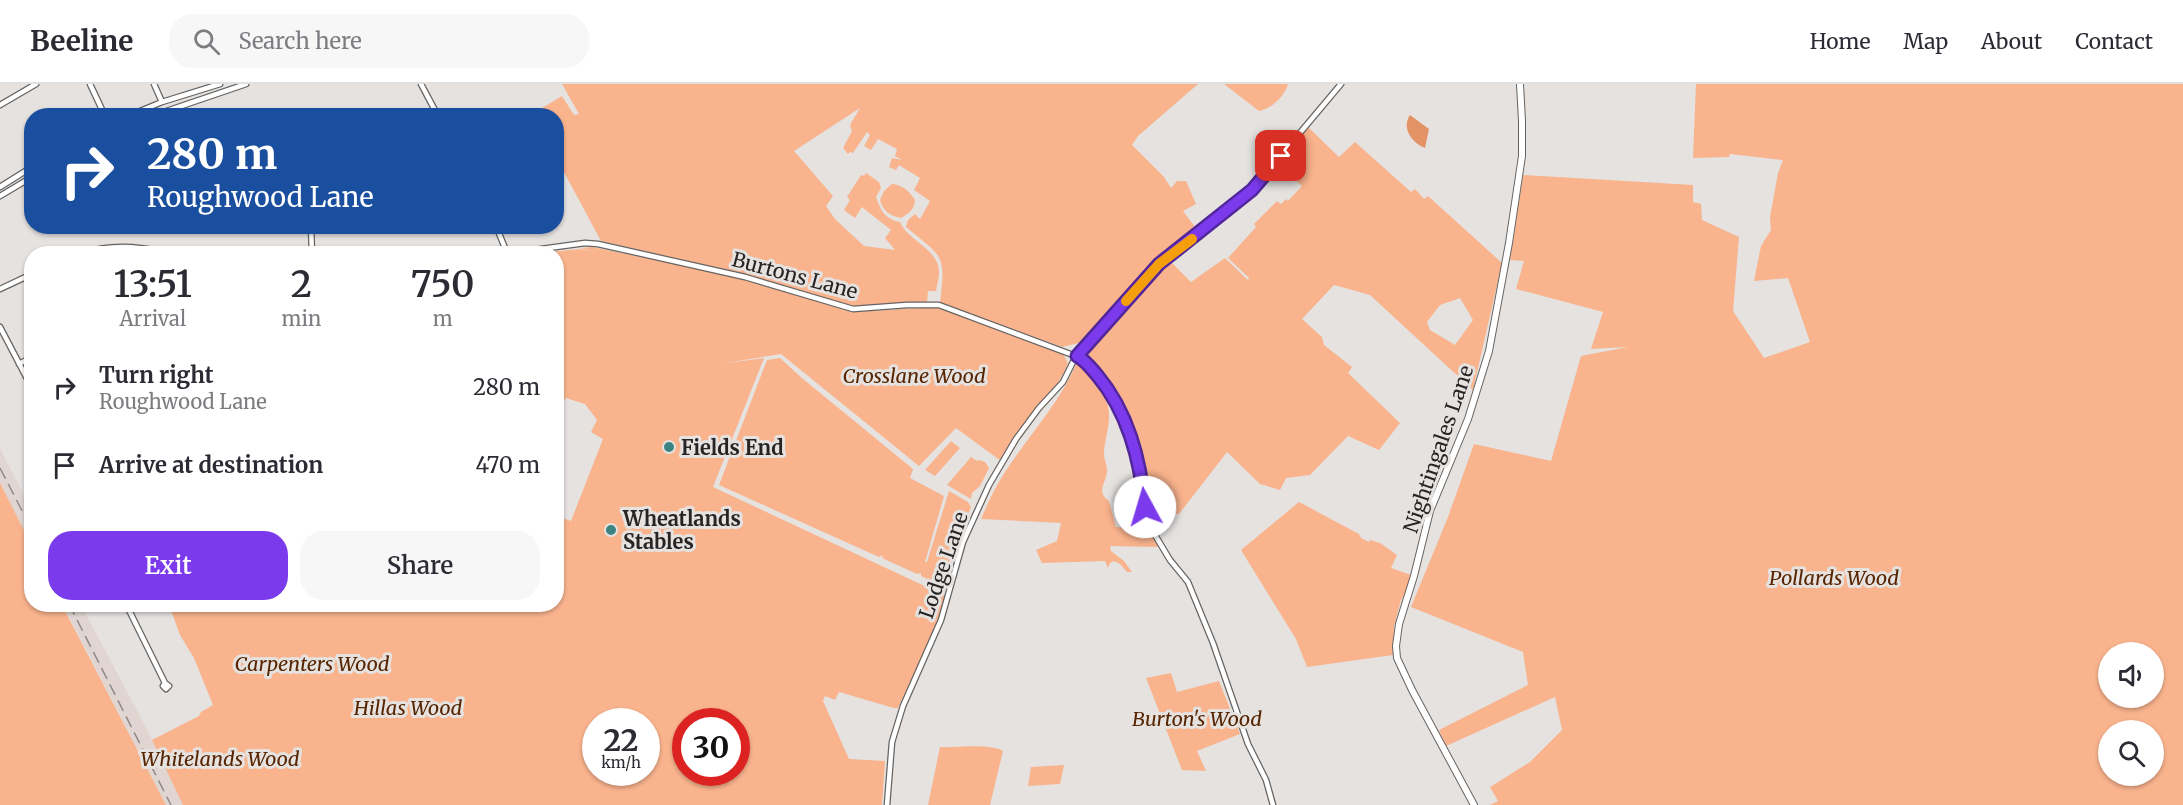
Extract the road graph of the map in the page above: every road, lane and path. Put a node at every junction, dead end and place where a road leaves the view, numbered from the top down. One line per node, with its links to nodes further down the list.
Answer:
1 (36, 84): 10 (street)
2 (90, 84): 11 (street)
3 (153, 84): 9 (street)
4 (220, 84): 9 (street)
5 (246, 84): 13 (street)
6 (422, 84): 14 (street)
7 (1341, 84): 23 (street, Lodge Lane)
8 (1520, 84): 31 (main road, Nightingales Lane)
9 (162, 102): 12 (street)
10 (0, 105)
11 (101, 108)
12 (147, 108)
13 (176, 108)
14 (434, 108)
15 (24, 172): 17 (street)
16 (24, 181): 18 (street)
17 (0, 187)
18 (0, 196)
19 (561, 246): 23 (street, Burtons Lane)
20 (24, 278): 21 (street)
21 (0, 289)
22 (0, 327): 25 (street)
23 (1076, 356): 29 (street, Lodge Lane); 30 (street, Burtons Lane)
24 (24, 361): 25 (street)
25 (19, 364): 26 (street)
26 (24, 373)
27 (130, 612): 28 (street)
28 (165, 683)
29 (887, 805)
30 (1273, 805)
31 (1474, 805)

